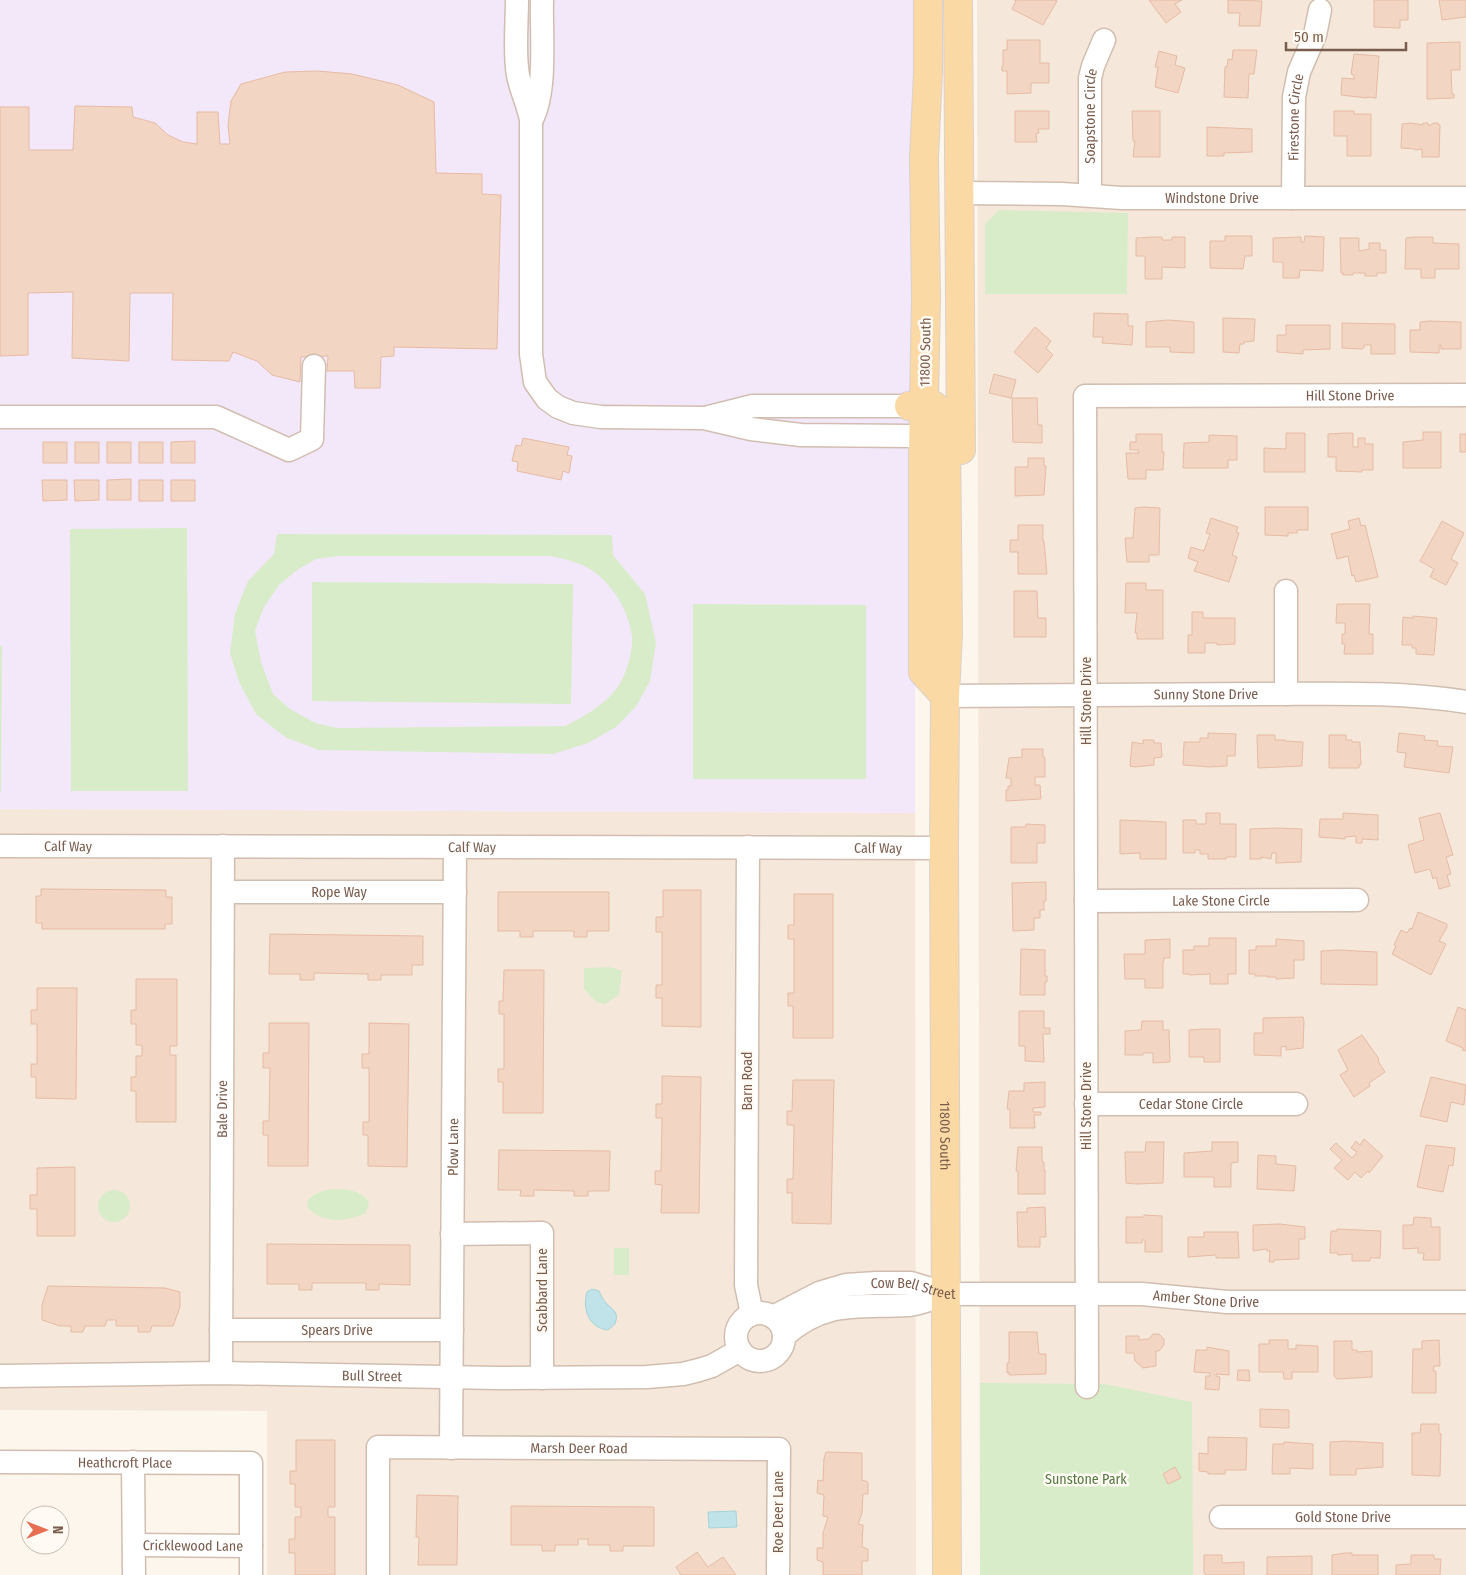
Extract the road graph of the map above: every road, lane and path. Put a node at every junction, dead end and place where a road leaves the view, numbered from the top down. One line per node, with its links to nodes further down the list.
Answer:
1 (517, 0): 8 (street)
2 (542, 0): 8 (street)
3 (928, 0): 7 (main road, 11800 South)
4 (958, 0): 9 (main road, 11800 South)
5 (1320, 10): 11 (street, Firestone Circle)
6 (1104, 40): 10 (street, Soapstone Circle)
7 (928, 72): 9 (main road); 13 (main road, 11800 South)
8 (531, 120): 18 (street)
9 (960, 193): 10 (street, Windstone Drive); 13 (main road); 23 (main road, 11800 South)
10 (1090, 195): 11 (street, Windstone Drive)
11 (1293, 198): 12 (street, Windstone Drive)
12 (1466, 198)
13 (926, 297): 16 (main road, 11800 South)
14 (314, 366): 17 (street)
15 (1466, 395): 21 (street, Hill Stone Drive)
16 (916, 405): 18 (street); 19 (main road, 11800 South); 23 (main road)
17 (0, 417)
18 (704, 418): 19 (street)
19 (916, 444): 23 (main road, 11800 South)
20 (1286, 591): 22 (street)
21 (1086, 694): 22 (street, Sunny Stone Drive); 23 (street, Sunny Stone Drive); 33 (street, Hill Stone Drive)
22 (1286, 694): 24 (street, Sunny Stone Drive)
23 (945, 696): 29 (main road, 11800 South)
24 (1466, 702)
25 (0, 846): 26 (street, Calf Way)
26 (223, 846): 27 (street, Calf Way); 30 (street, Bale Drive)
27 (455, 847): 28 (street, Calf Way); 31 (street, Plow Lane)
28 (748, 847): 29 (street, Calf Way); 40 (street, Barn Road)
29 (944, 848): 37 (main road, 11800 South)
30 (223, 892): 31 (street, Rope Way); 41 (street, Bale Drive)
31 (455, 892): 36 (street, Plow Lane)
32 (1357, 900): 33 (street, Lake Stone Circle)
33 (1086, 901): 34 (street, Hill Stone Drive)
34 (1086, 1104): 35 (street, Cedar Stone Circle); 38 (street, Hill Stone Drive)
35 (1296, 1104)
36 (452, 1234): 42 (street, Plow Lane); 47 (street, Scabbard Lane)
37 (947, 1294): 38 (street, Amber Stone Drive); 40 (street, Cow Bell Street); 61 (main road, 11800 South)
38 (1087, 1294): 39 (street, Amber Stone Drive); 48 (street, Hill Stone Drive)
39 (1466, 1302)
40 (770, 1322): 43 (street); 43 (street)
41 (221, 1330): 42 (street, Spears Drive); 44 (street, Bale Drive)
42 (452, 1330): 46 (street, Plow Lane)
43 (740, 1350): 47 (street, Bull Street)
44 (221, 1373): 45 (street, Bull Street); 46 (street, Bull Street)
45 (0, 1376)
46 (452, 1377): 47 (street, Bull Street); 49 (street, Plow Lane)
47 (542, 1378)
48 (1087, 1387)
49 (451, 1448): 50 (street, Marsh Deer Road); 59 (street, Marsh Deer Road)
50 (779, 1449): 60 (street, Roe Deer Lane)
51 (0, 1462): 52 (street, Heathcroft Place)
52 (133, 1462): 55 (street); 56 (street, Heathcroft Place)
53 (1221, 1517): 54 (street, Gold Stone Drive)
54 (1466, 1517)
55 (134, 1545): 56 (street, Cricklewood Lane); 57 (street)
56 (251, 1546): 58 (street)
57 (134, 1575)
58 (251, 1575)
59 (378, 1575)
60 (778, 1575)
61 (947, 1575)

